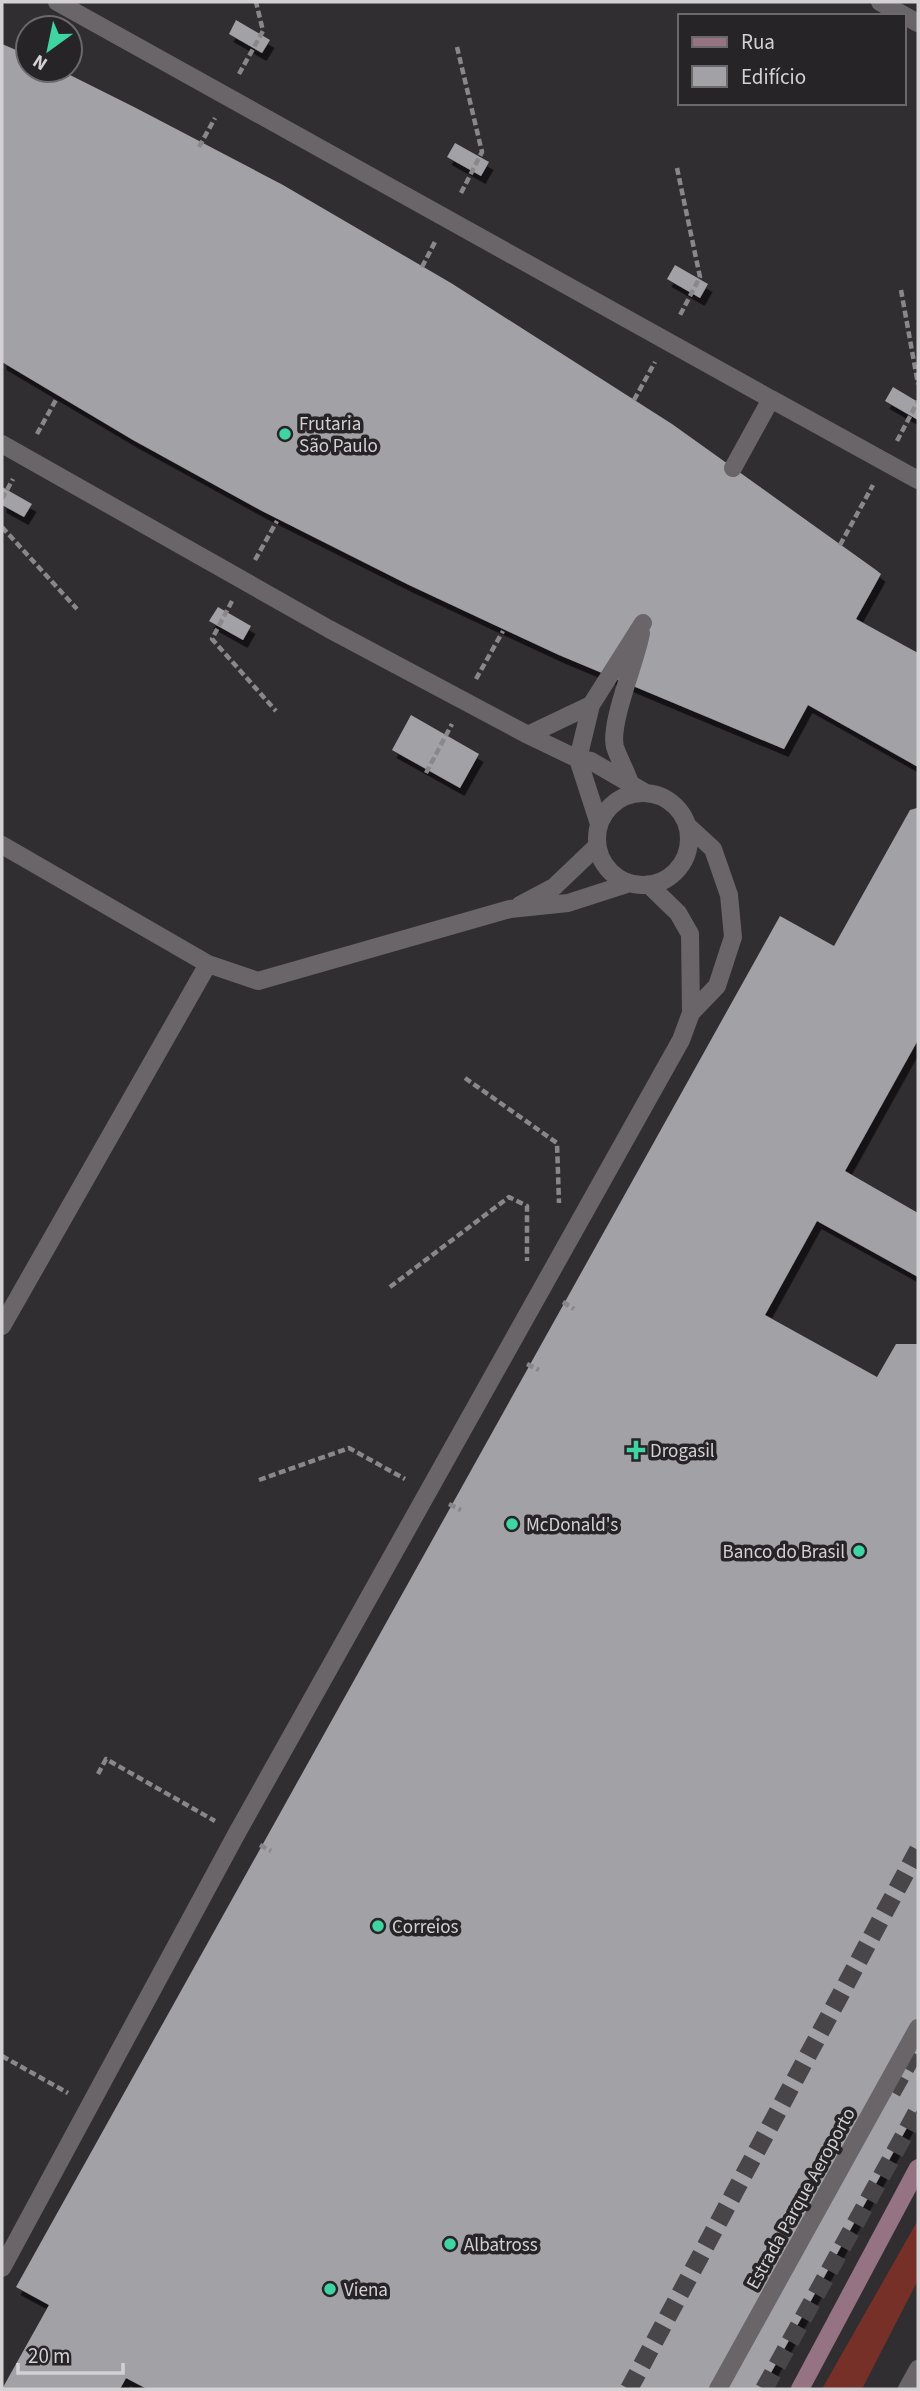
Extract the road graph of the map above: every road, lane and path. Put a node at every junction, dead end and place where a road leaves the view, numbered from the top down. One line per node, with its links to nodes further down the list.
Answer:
1 (57, 2): 6 (street)
2 (880, 2): 3 (street)
3 (902, 14)
4 (457, 47): 6 (path)
5 (677, 168): 9 (path)
6 (447, 219): 7 (path); 9 (street)
7 (422, 267)
8 (901, 290): 10 (path)
9 (666, 341): 11 (street); 12 (path)
10 (918, 384)
11 (771, 399): 14 (street); 15 (street)
12 (634, 400)
13 (2, 444): 18 (street)
14 (733, 468)
15 (918, 480)
16 (277, 521): 18 (path)
17 (2, 527): 19 (path)
18 (243, 581): 21 (path); 22 (street)
19 (76, 609)
20 (591, 705): 22 (street); 23 (street); 24 (street)
21 (276, 711)
22 (528, 735): 23 (street)
23 (578, 759): 24 (street); 26 (street)
24 (630, 783): 25 (street)
25 (646, 793): 26 (street); 27 (street)
26 (599, 824): 29 (street)
27 (688, 827): 31 (street); 34 (street)
28 (2, 845): 33 (street)
29 (597, 846): 30 (street); 32 (street)
30 (630, 883): 31 (street); 32 (street)
31 (649, 885): 34 (street)
32 (510, 909): 33 (street)
33 (208, 964): 42 (street)
34 (691, 1013): 37 (street)
35 (465, 1077): 36 (path)
36 (559, 1206)
37 (561, 1257): 40 (path); 41 (street)
38 (527, 1262): 39 (path)
39 (390, 1287)
40 (574, 1309)
41 (527, 1318): 43 (path); 45 (street)
42 (2, 1326)
43 (539, 1370)
44 (259, 1480): 45 (path)
45 (428, 1493): 46 (path); 48 (street)
46 (461, 1510)
47 (98, 1774): 48 (path)
48 (237, 1833): 49 (path); 52 (street)
49 (271, 1851)
50 (918, 2028): 56 (street, Estrada Parque Aeroporto)
51 (2, 2056): 52 (path)
52 (89, 2105): 54 (street)
53 (918, 2168): 57 (main road)
54 (2, 2268)
55 (918, 2369): 58 (street)
56 (718, 2389)
57 (800, 2389)
58 (907, 2389)

